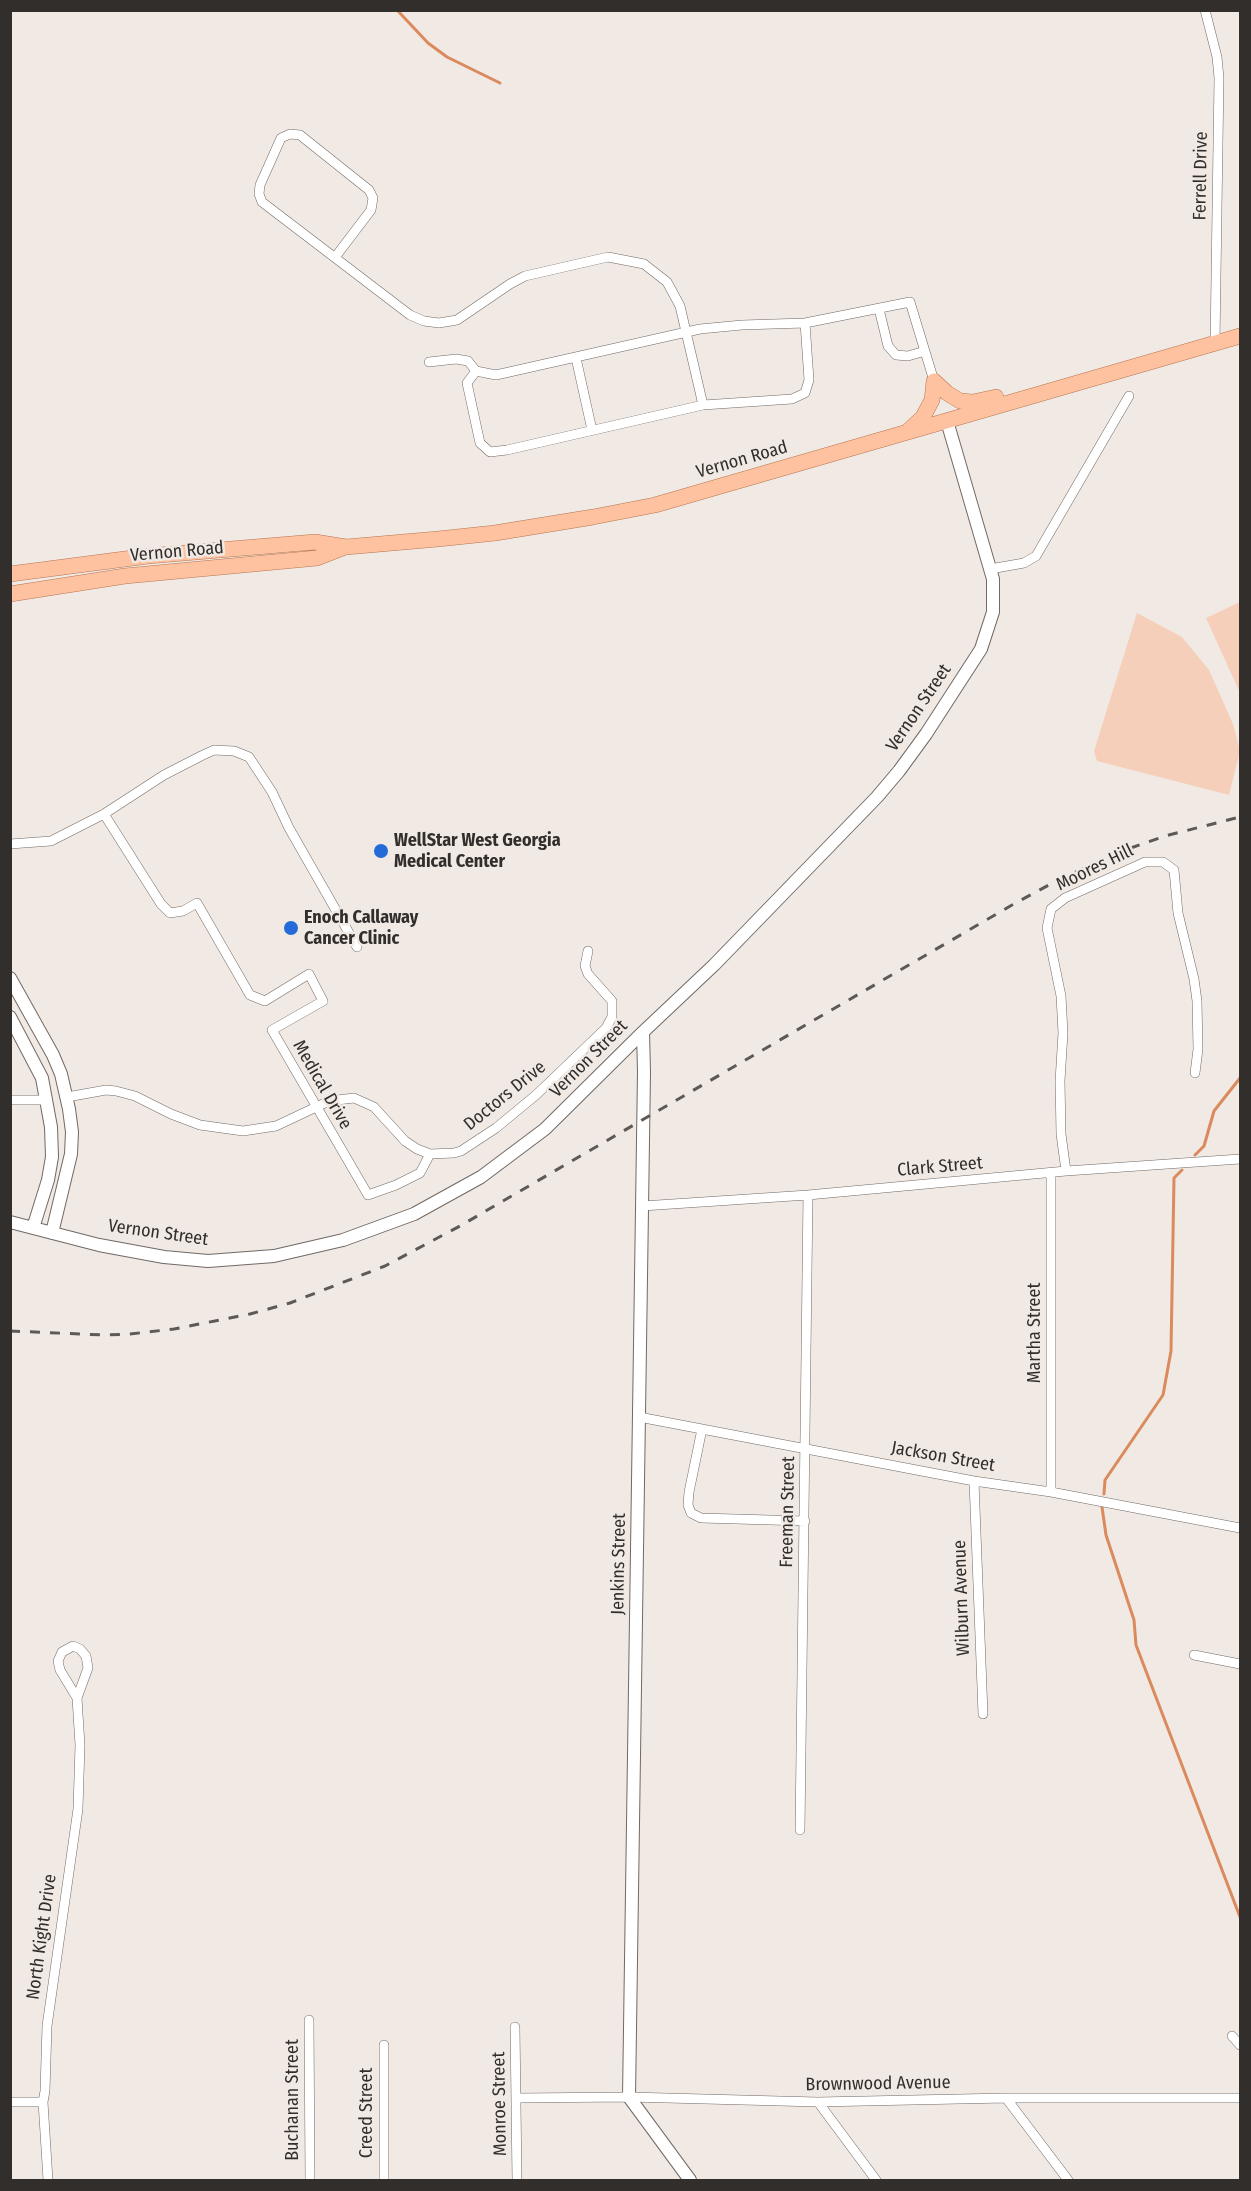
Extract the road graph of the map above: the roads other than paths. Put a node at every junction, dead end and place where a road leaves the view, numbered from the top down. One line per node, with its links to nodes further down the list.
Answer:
1 (1205, 10): 7 (street, Ferrell Drive)
2 (336, 256): 2 (street); 5 (street)
3 (879, 309): 4 (street); 8 (street); 8 (street)
4 (805, 323): 5 (street); 15 (street)
5 (686, 333): 9 (street); 15 (street)
6 (1240, 336): 7 (main road)
7 (1215, 343): 13 (main road, Vernon Road)
8 (925, 351): 12 (street)
9 (576, 358): 11 (street); 17 (street)
10 (429, 362): 11 (street)
11 (476, 371): 17 (street)
12 (934, 381): 13 (main road); 18 (main road)
13 (1041, 393): 16 (main road, Vernon Road)
14 (1129, 396): 20 (street)
15 (703, 405): 17 (street)
16 (947, 421): 18 (main road, Vernon Road); 20 (street, Vernon Street)
17 (592, 430)
18 (906, 433): 19 (main road, Vernon Road)
19 (346, 547): 21 (main road, Vernon Road); 22 (main road, Vernon Road)
20 (990, 568): 29 (street, Vernon Street)
21 (14, 572)
22 (10, 594)
23 (104, 814): 24 (street); 25 (street); 34 (street, Medical Drive)
24 (10, 844)
25 (357, 947)
26 (588, 951): 35 (street, Doctors Drive)
27 (10, 978): 31 (street)
28 (10, 1017): 33 (street)
29 (643, 1032): 40 (street, Jenkins Street); 43 (street, Vernon Street)
30 (1195, 1073): 37 (street, Moores Hill)
31 (67, 1097): 33 (street); 34 (street); 43 (street)
32 (10, 1100): 33 (street)
33 (46, 1100): 42 (street)
34 (315, 1106): 35 (street); 35 (street, Medical Drive)
35 (430, 1154)
36 (1240, 1159): 37 (street, Clark Street)
37 (1066, 1171): 38 (street, Clark Street)
38 (1051, 1173): 39 (street, Clark Street); 48 (street, Martha Street)
39 (808, 1195): 40 (street, Clark Street); 46 (street, Freeman Street)
40 (642, 1206): 44 (street, Jenkins Street)
41 (10, 1222): 42 (street, Vernon Street)
42 (33, 1228): 43 (street, Vernon Street)
43 (52, 1233)
44 (639, 1417): 45 (street, Jackson Street); 61 (street, Jenkins Street)
45 (702, 1429): 46 (street, Jackson Street); 49 (street)
46 (806, 1449): 47 (street, Jackson Street); 49 (street, Freeman Street)
47 (974, 1481): 48 (street, Jackson Street); 54 (street, Wilburn Avenue)
48 (1051, 1492): 50 (street, Jackson Street)
49 (805, 1521): 55 (street, Freeman Street)
50 (1240, 1528)
51 (1194, 1654): 52 (street)
52 (1240, 1664)
53 (77, 1698): 53 (street, North Kight Drive); 66 (street, North Kight Drive)
54 (983, 1714)
55 (800, 1830)
56 (309, 2020): 69 (street, Buchanan Street)
57 (515, 2027): 62 (street, Monroe Street)
58 (1232, 2036): 60 (street)
59 (384, 2045): 70 (street, Creed Street)
60 (1240, 2045)
61 (628, 2097): 62 (street, Brownwood Avenue); 67 (street, Brownwood Avenue); 72 (street)
62 (517, 2098): 71 (street, Monroe Street)
63 (1005, 2098): 64 (street, Brownwood Avenue); 67 (street, Brownwood Avenue); 74 (street)
64 (1240, 2098)
65 (10, 2102): 66 (street)
66 (42, 2102): 68 (street, North Kight Drive)
67 (818, 2102): 73 (street)
68 (48, 2181)
69 (310, 2181)
70 (384, 2181)
71 (517, 2181)
72 (690, 2181)
73 (876, 2181)
74 (1068, 2181)

